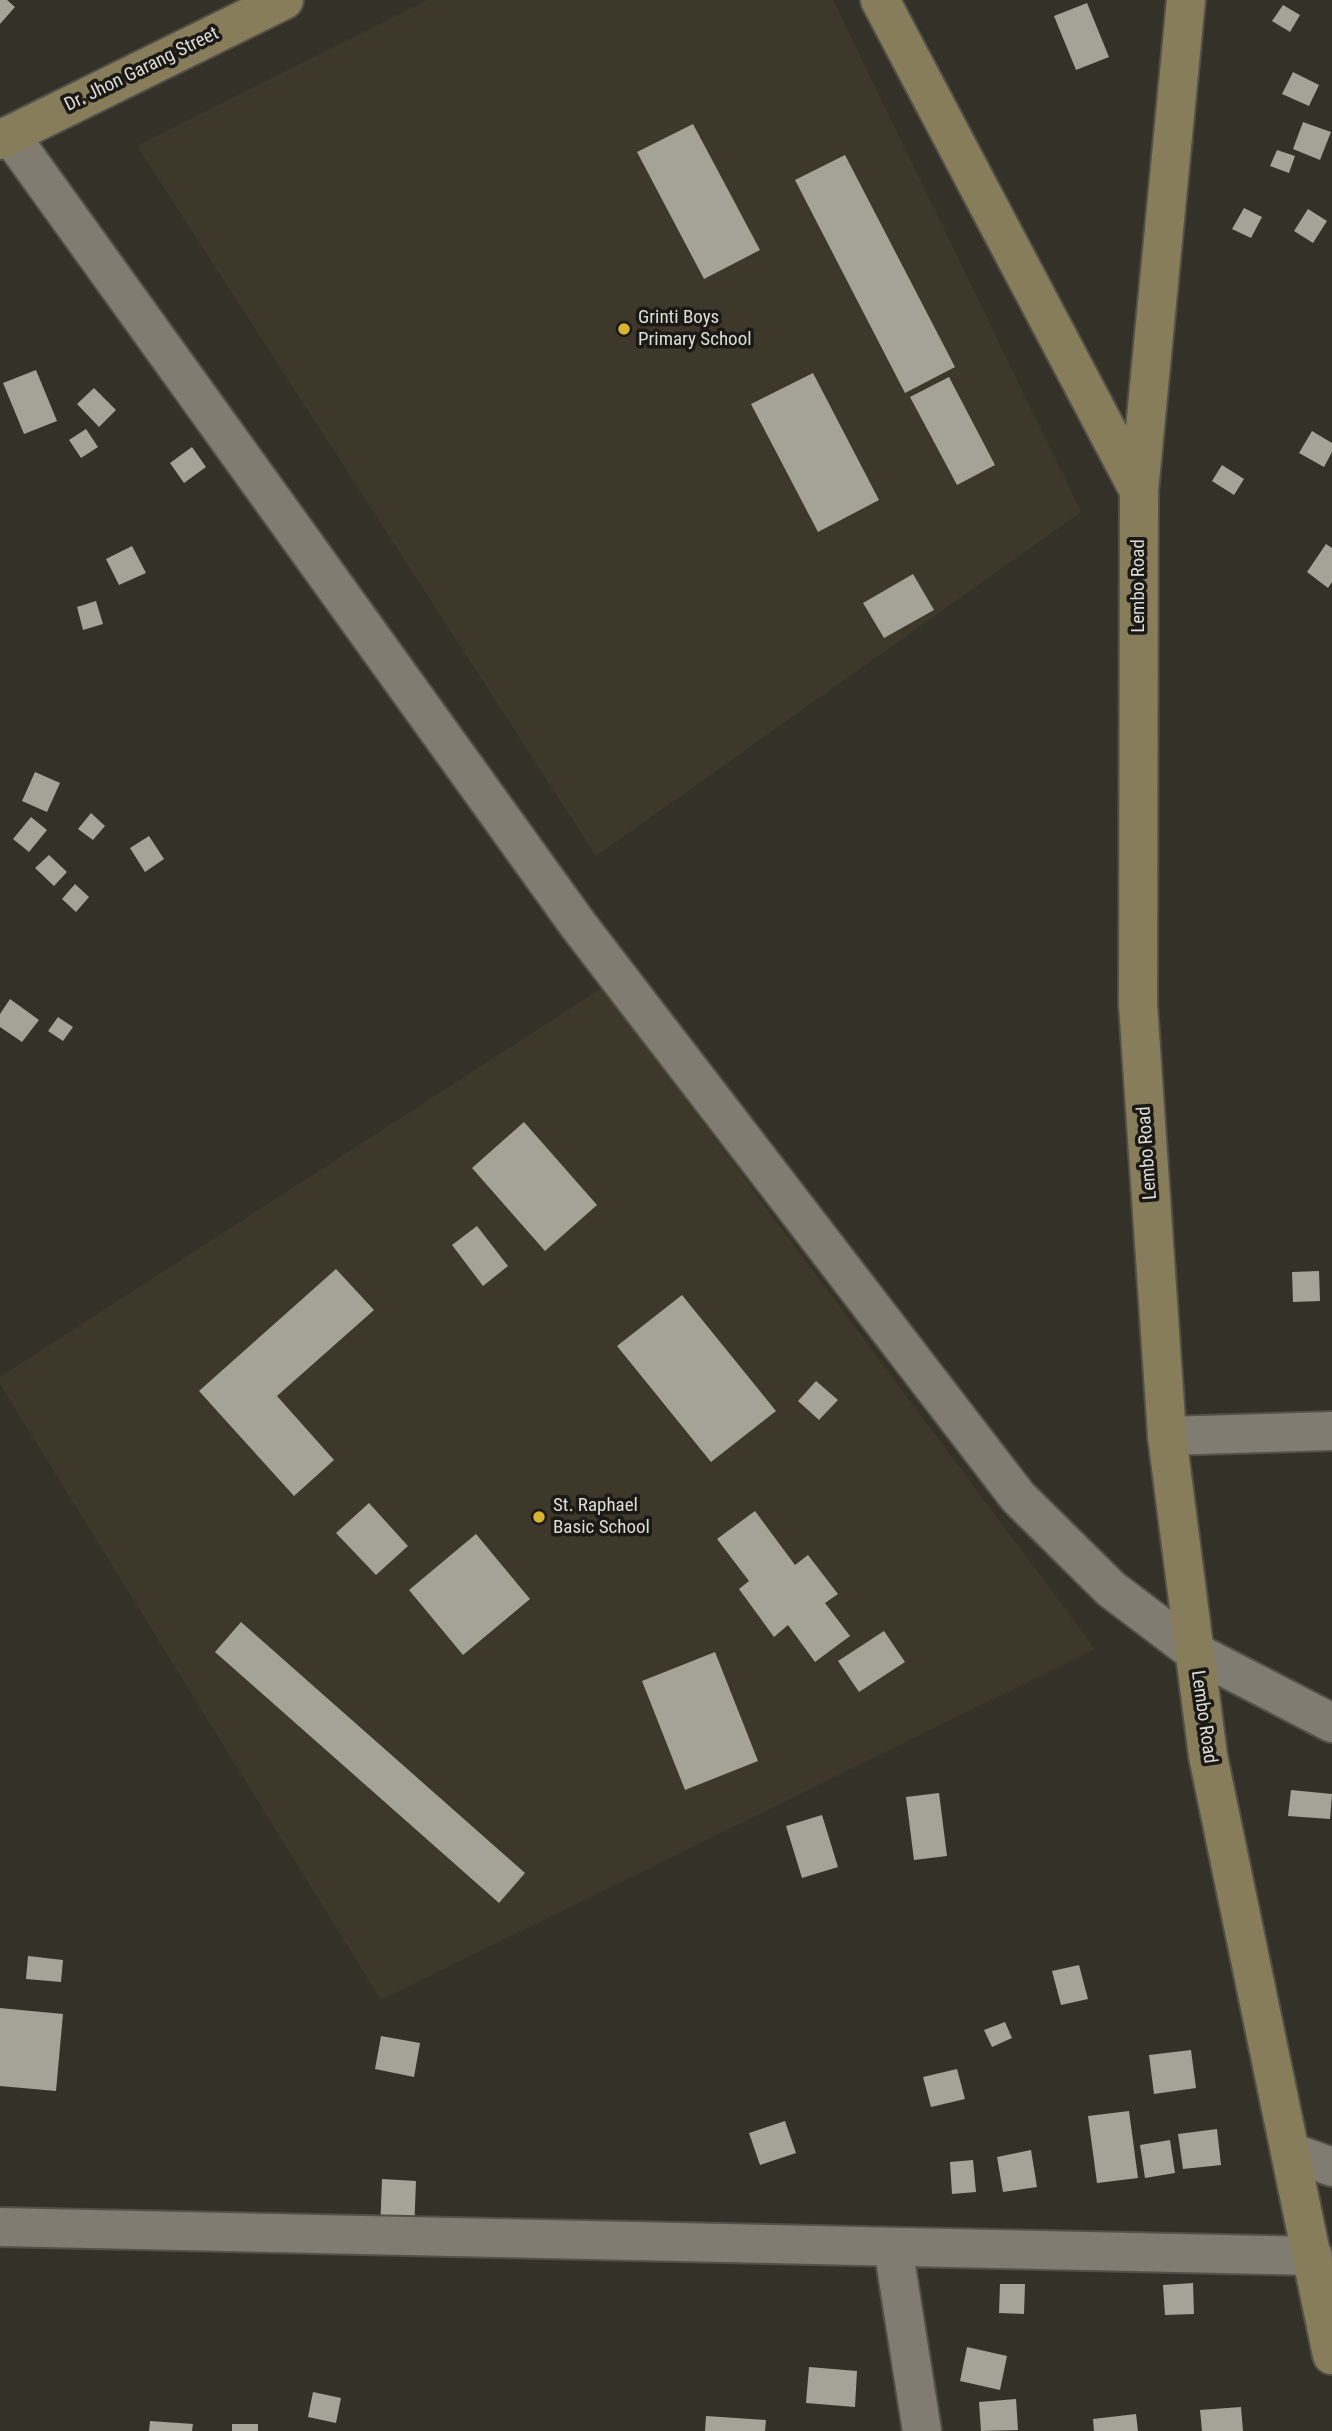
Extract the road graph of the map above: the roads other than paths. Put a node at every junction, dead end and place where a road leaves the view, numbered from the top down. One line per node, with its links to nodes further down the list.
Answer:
1 (284, 0): 4 (street, Dr. Jhon Garang Street)
2 (880, 0): 5 (street, Lembo Road)
3 (1186, 0): 5 (street)
4 (5, 138): 8 (street)
5 (1139, 491): 7 (street, Lembo Road)
6 (1332, 1432): 7 (street)
7 (1167, 1436): 8 (street, Lembo Road)
8 (1193, 1651): 9 (street); 10 (street, Lembo Road)
9 (1332, 1723)
10 (1291, 2152): 11 (street); 14 (street, Lembo Road)
11 (1332, 2167)
12 (0, 2227): 13 (street)
13 (893, 2247): 14 (street); 16 (street)
14 (1313, 2256): 15 (street, Lembo Road)
15 (1332, 2355)
16 (922, 2431)

